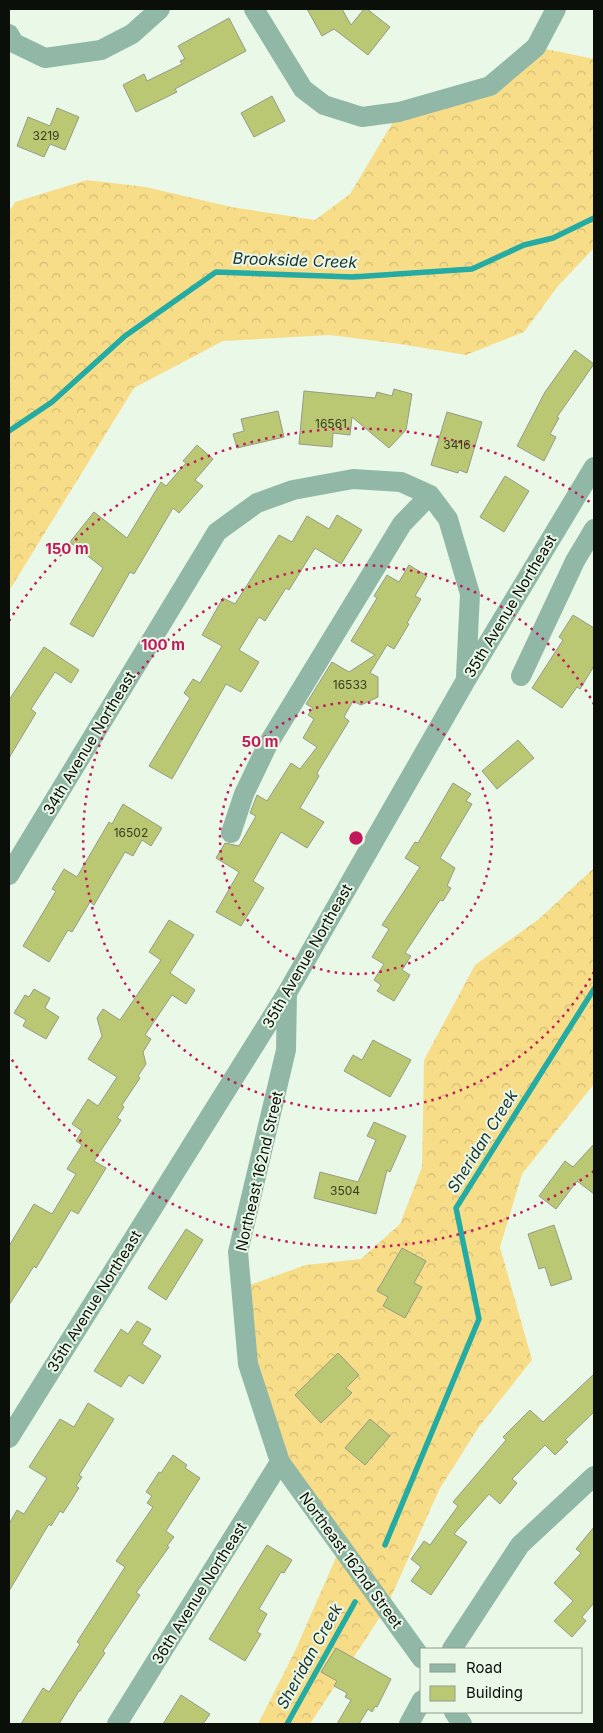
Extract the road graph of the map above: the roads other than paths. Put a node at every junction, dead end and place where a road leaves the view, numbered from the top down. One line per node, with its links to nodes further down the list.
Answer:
1 (160, 9): 4 (street)
2 (254, 9): 3 (street)
3 (556, 9)
4 (9, 34)
5 (594, 468): 9 (street, 35th Avenue Northeast)
6 (430, 495): 9 (street); 10 (street); 11 (street, 34th Avenue Northeast)
7 (594, 529): 8 (street)
8 (521, 676)
9 (466, 680): 12 (street, 35th Avenue Northeast)
10 (231, 833)
11 (9, 875)
12 (287, 993): 13 (street, 35th Avenue Northeast); 14 (street, Northeast 162nd Street)
13 (9, 1438)
14 (280, 1462): 17 (street, Northeast 162nd Street); 20 (street, 36th Avenue Northeast)
15 (594, 1476): 16 (street)
16 (453, 1648)
17 (420, 1656)
18 (420, 1704): 21 (street)
19 (455, 1713): 22 (street)
20 (117, 1724)
21 (409, 1724)
22 (462, 1724)

